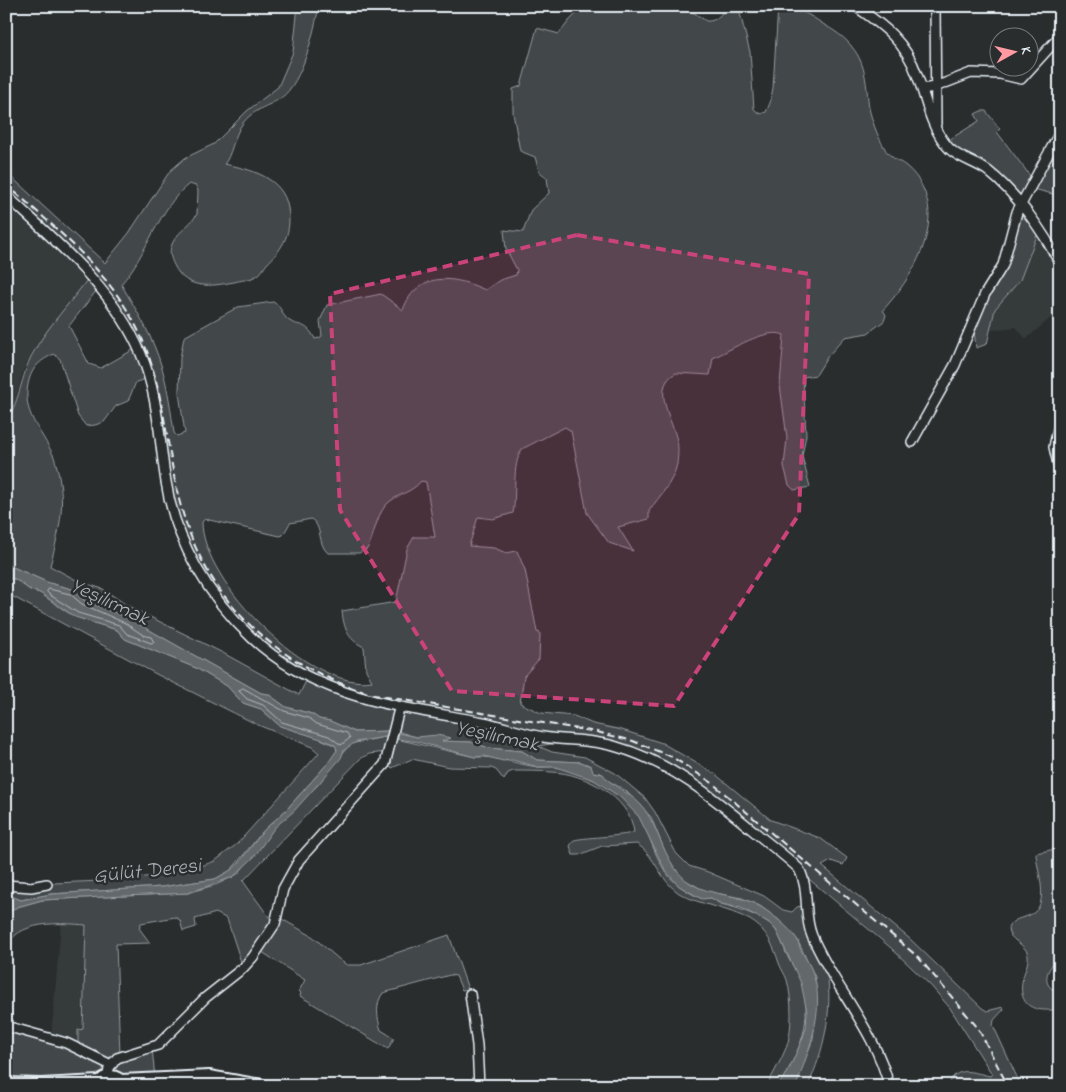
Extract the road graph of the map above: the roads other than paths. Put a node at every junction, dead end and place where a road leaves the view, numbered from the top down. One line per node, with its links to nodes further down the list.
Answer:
1 (855, 6): 5 (street)
2 (935, 6): 4 (street)
3 (1060, 36): 4 (street)
4 (935, 87): 5 (street); 6 (street)
5 (922, 90): 6 (street)
6 (936, 130): 9 (street)
7 (1060, 132): 9 (street)
8 (6, 195): 14 (street)
9 (1020, 205): 10 (street); 12 (street)
10 (1060, 264)
11 (1060, 419): 13 (street)
12 (912, 442)
13 (1060, 472)
14 (398, 712): 19 (street); 23 (street)
15 (47, 884): 16 (street)
16 (6, 885)
17 (470, 994): 22 (street)
18 (6, 1026): 19 (street)
19 (110, 1079): 20 (highway); 21 (highway)
20 (6, 1084)
21 (262, 1086)
22 (479, 1086)
23 (889, 1086)

